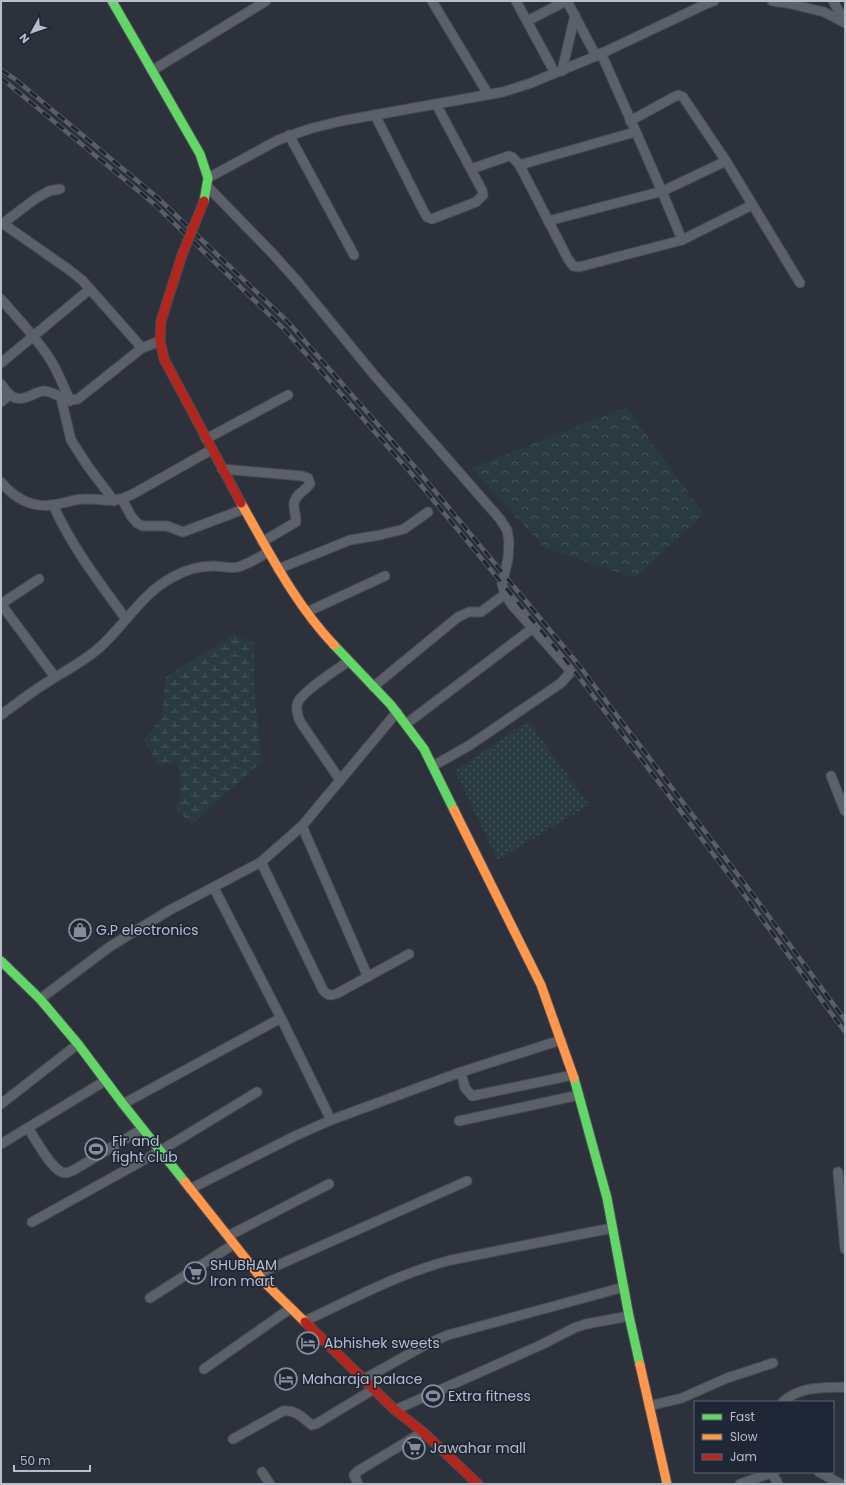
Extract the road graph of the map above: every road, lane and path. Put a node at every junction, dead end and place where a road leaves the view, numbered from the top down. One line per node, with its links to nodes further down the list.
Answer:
1 (266, 1): 13 (street)
2 (432, 1): 15 (street)
3 (516, 1): 11 (street)
4 (566, 1): 9 (street); 11 (street)
5 (772, 1): 10 (street)
6 (833, 1): 10 (street)
7 (116, 2): 13 (main road)
8 (711, 2): 12 (street)
9 (575, 15): 12 (street); 14 (street)
10 (842, 17)
11 (527, 21): 14 (street)
12 (599, 54): 14 (street); 18 (street)
13 (152, 70): 24 (main road)
14 (559, 72): 15 (street)
15 (488, 94): 16 (street)
16 (436, 104): 17 (street); 23 (street)
17 (376, 115): 20 (street); 23 (street)
18 (630, 121): 19 (street); 21 (street)
19 (635, 132): 22 (street); 26 (street)
20 (289, 135): 24 (street); 31 (street)
21 (726, 161): 26 (street); 27 (street)
22 (519, 164): 23 (street); 28 (street)
23 (471, 168)
24 (207, 182): 36 (main road, bridge); 57 (street)
25 (60, 189): 29 (street)
26 (663, 191): 28 (street); 30 (street)
27 (752, 206): 30 (street); 32 (street)
28 (548, 221): 30 (street)
29 (1, 224): 33 (street)
30 (682, 240)
31 (354, 255)
32 (800, 283)
33 (90, 288): 35 (street); 37 (street)
34 (1, 299): 35 (street)
35 (34, 336): 38 (street); 42 (street)
36 (160, 341): 37 (street); 44 (main road)
37 (142, 348): 42 (street)
38 (1, 363)
39 (1, 384): 40 (street)
40 (9, 395): 42 (street); 43 (street)
41 (288, 395): 44 (street)
42 (66, 400): 48 (street)
43 (1, 402)
44 (206, 439): 45 (main road)
45 (212, 450): 46 (main road); 48 (street)
46 (222, 469): 50 (main road); 52 (street)
47 (1, 482): 49 (street)
48 (118, 500): 49 (street); 50 (street)
49 (53, 505): 60 (street)
50 (244, 509): 52 (main road)
51 (428, 512): 54 (street)
52 (262, 542): 53 (main road)
53 (268, 552): 54 (main road); 60 (street)
54 (278, 569): 59 (main road)
55 (385, 576): 59 (street)
56 (39, 579): 58 (street)
57 (505, 594): 61 (street); 64 (street)
58 (1, 604): 63 (street)
59 (307, 612): 62 (main road)
60 (126, 619): 63 (street)
61 (533, 628): 67 (street); 68 (street)
62 (349, 660): 64 (main road); 70 (street)
63 (55, 677): 66 (street)
64 (373, 686): 65 (main road)
65 (397, 712): 67 (main road); 70 (street)
66 (1, 715)
67 (406, 724): 68 (main road)
68 (433, 766): 82 (main road)
69 (831, 776): 71 (street)
70 (340, 780): 72 (street)
71 (845, 811)
72 (302, 826): 73 (street); 79 (street)
73 (261, 862): 74 (street); 79 (street)
74 (214, 888): 80 (street); 81 (street)
75 (409, 954): 79 (street)
76 (1, 960): 77 (main road)
77 (12, 972): 78 (street); 80 (main road)
78 (1, 974)
79 (368, 976)
80 (40, 999): 83 (main road)
81 (281, 1018): 90 (street); 91 (street)
82 (561, 1040): 84 (street); 85 (main road)
83 (78, 1044): 86 (main road); 89 (street)
84 (461, 1072): 85 (street); 91 (street)
85 (573, 1075): 88 (main road)
86 (105, 1081): 90 (main road); 93 (street)
87 (257, 1092): 96 (street)
88 (578, 1095): 92 (street); 102 (main road)
89 (1, 1104)
90 (123, 1104): 94 (main road)
91 (331, 1120): 100 (street)
92 (459, 1121)
93 (28, 1128): 94 (street); 95 (street)
94 (142, 1129): 96 (main road)
95 (1, 1144)
96 (160, 1151): 100 (main road); 101 (street)
97 (838, 1172): 105 (street)
98 (467, 1181): 106 (street)
99 (329, 1184): 103 (street)
100 (190, 1189): 103 (main road)
101 (32, 1222)
102 (612, 1228): 107 (main road); 111 (street)
103 (228, 1236): 104 (main road)
104 (234, 1244): 106 (main road); 108 (street)
105 (845, 1250)
106 (258, 1274): 109 (main road)
107 (624, 1287): 110 (main road); 114 (street)
108 (150, 1298)
109 (291, 1308): 111 (main road); 113 (street)
110 (629, 1316): 118 (main road); 119 (street)
111 (305, 1321): 114 (main road)
112 (773, 1364): 118 (street)
113 (204, 1369)
114 (364, 1379): 116 (main road)
115 (845, 1387): 117 (street)
116 (374, 1389): 119 (main road); 121 (street)
117 (784, 1401)
118 (649, 1406): 130 (main road)
119 (396, 1410): 120 (main road)
120 (423, 1432): 127 (main road); 129 (street)
121 (233, 1439)
122 (262, 1472): 128 (street)
123 (767, 1473): 126 (street)
124 (773, 1473): 132 (street)
125 (821, 1473): 133 (street)
126 (755, 1475): 131 (street)
127 (472, 1483)
128 (270, 1484)
129 (358, 1484)
130 (667, 1484)
131 (740, 1484)
132 (778, 1484)
133 (841, 1484)

